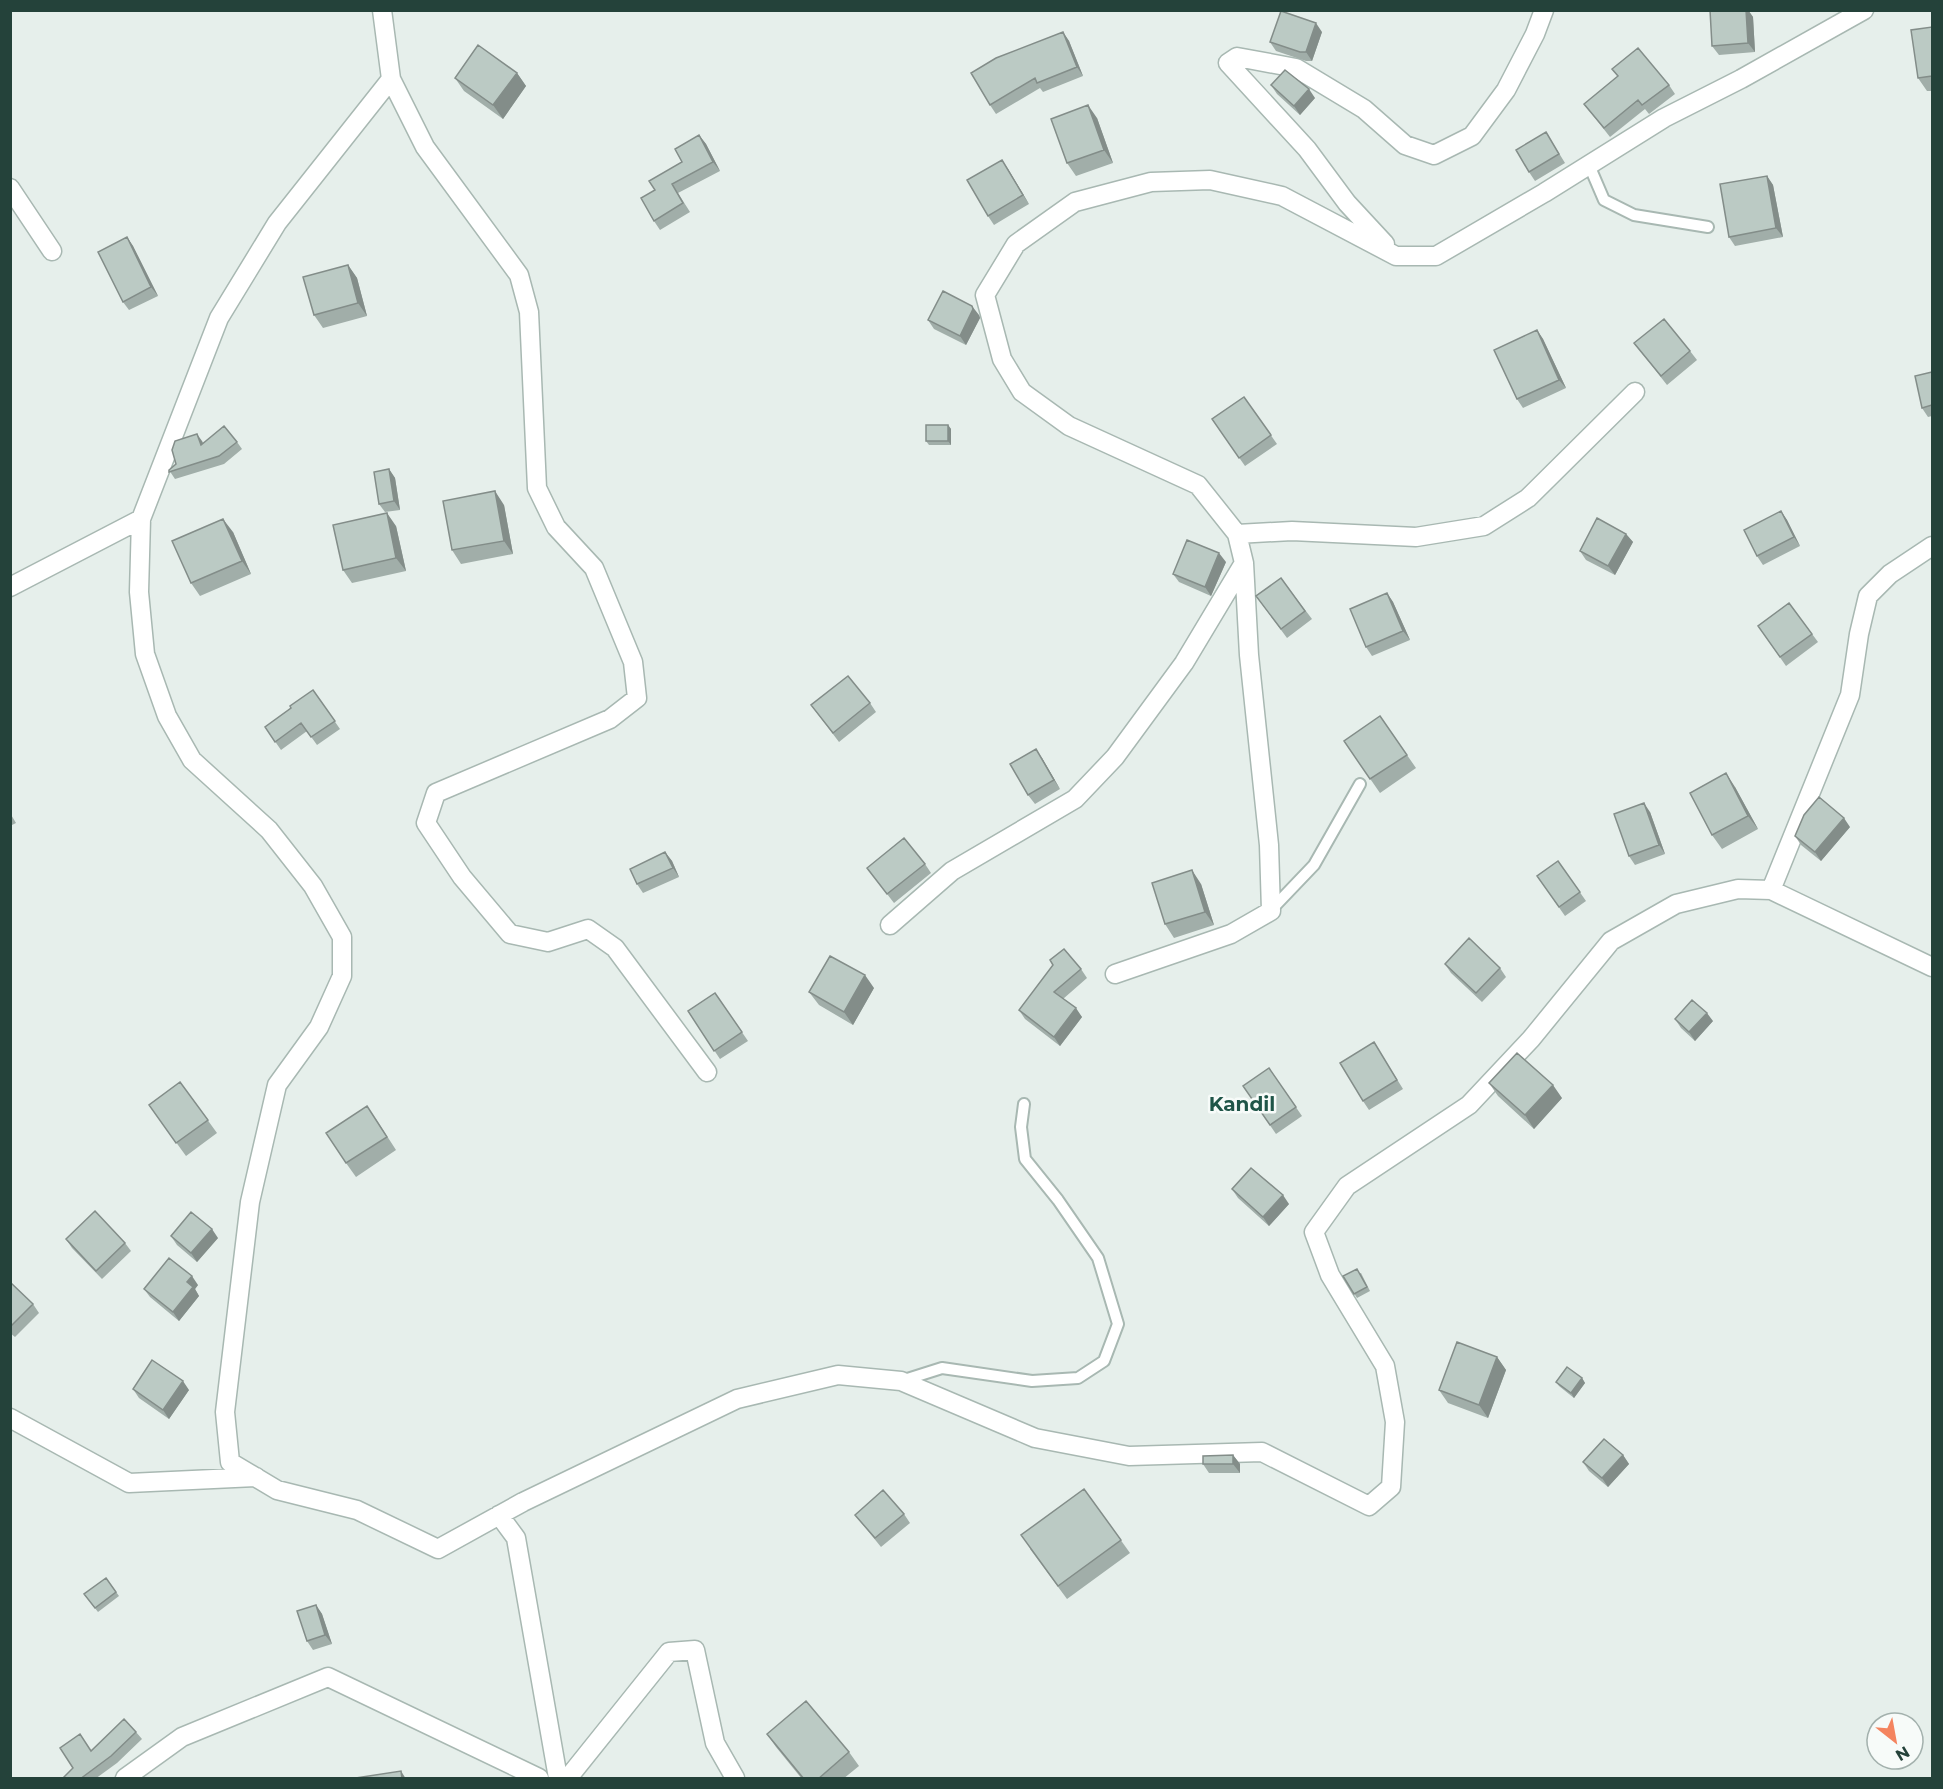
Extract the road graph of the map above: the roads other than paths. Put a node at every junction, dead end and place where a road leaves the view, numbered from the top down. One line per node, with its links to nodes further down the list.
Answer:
1 (382, 10): 4 (street)
2 (1544, 10): 9 (street)
3 (1864, 10): 5 (street)
4 (391, 79): 11 (street); 22 (street)
5 (1589, 165): 7 (lane); 9 (street)
6 (10, 188): 8 (street)
7 (1708, 228)
8 (52, 251)
9 (1396, 256): 12 (street)
10 (1635, 392): 12 (street)
11 (141, 519): 15 (street); 26 (street)
12 (1237, 534): 14 (street)
13 (1932, 546): 17 (street)
14 (1244, 563): 18 (street); 19 (street)
15 (10, 587)
16 (1360, 784): 18 (lane)
17 (1771, 890): 20 (street); 24 (street)
18 (1271, 911): 21 (street)
19 (890, 925)
20 (1932, 967)
21 (1115, 974)
22 (708, 1072)
23 (1023, 1104): 24 (lane)
24 (901, 1381): 27 (street)
25 (10, 1418): 26 (street)
26 (256, 1478): 27 (street)
27 (499, 1515): 30 (street)
28 (125, 1779): 29 (street)
29 (539, 1779)
30 (558, 1779)
31 (567, 1779): 32 (street)
32 (735, 1779)

